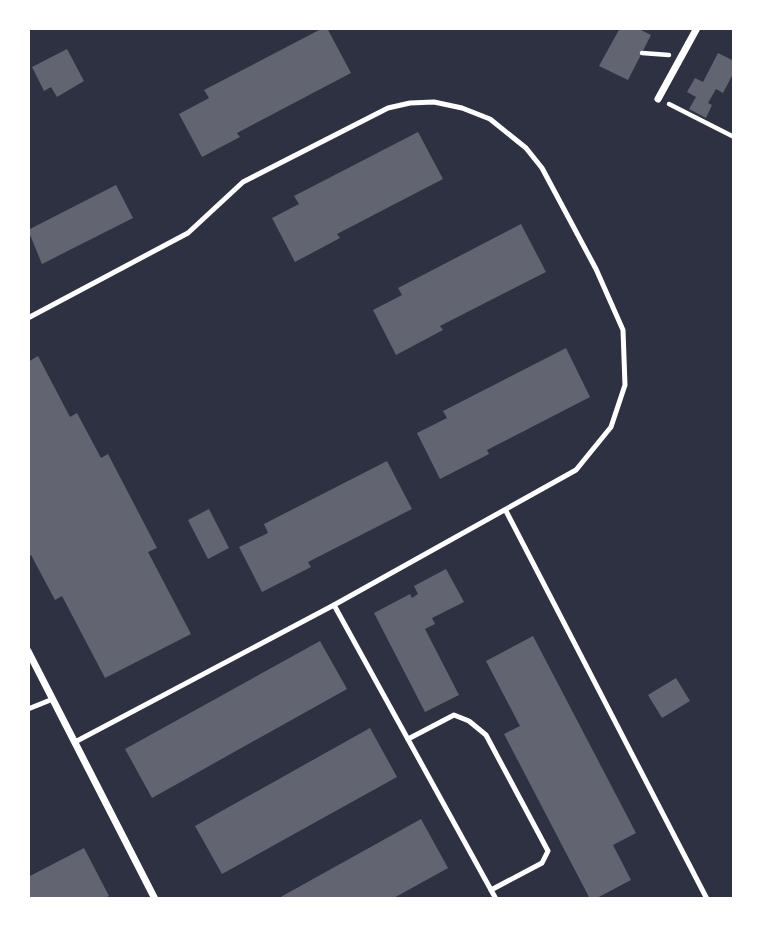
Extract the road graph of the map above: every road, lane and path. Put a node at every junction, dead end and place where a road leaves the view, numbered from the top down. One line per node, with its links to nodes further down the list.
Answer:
1 (696, 28): 3 (street)
2 (642, 53): 3 (path)
3 (681, 56): 4 (street)
4 (658, 99): 5 (path)
5 (734, 137)
6 (28, 318): 7 (lane)
7 (506, 511): 8 (lane); 17 (lane)
8 (334, 605): 12 (lane); 13 (lane)
9 (28, 651): 10 (street)
10 (53, 699): 11 (lane); 13 (street)
11 (28, 709)
12 (408, 739): 14 (lane); 14 (lane)
13 (75, 742): 15 (street)
14 (491, 890): 16 (lane)
15 (155, 899)
16 (496, 899)
17 (707, 899)

